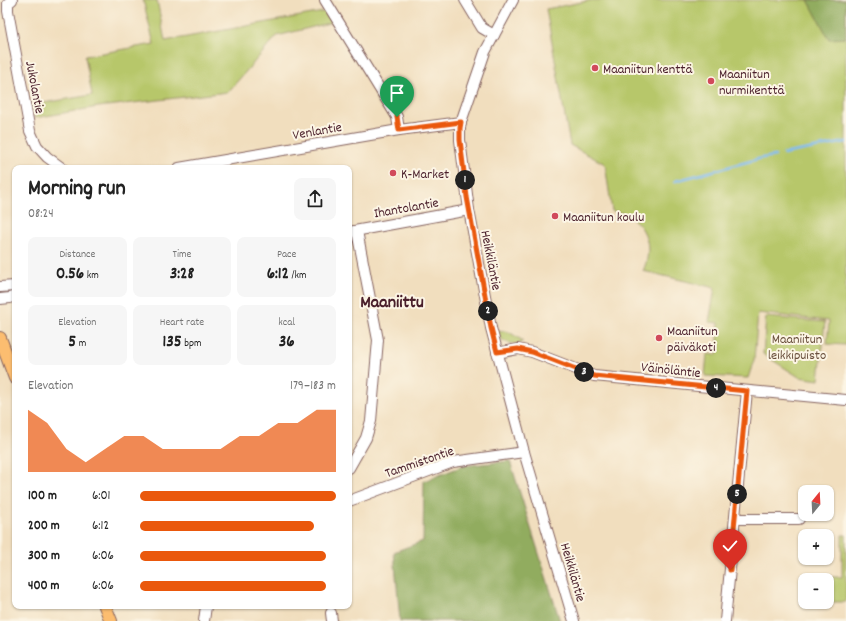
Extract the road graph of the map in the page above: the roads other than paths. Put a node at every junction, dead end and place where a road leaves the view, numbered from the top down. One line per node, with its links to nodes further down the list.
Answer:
1 (12, 0): 8 (street, Jukolantie)
2 (325, 0): 7 (street)
3 (465, 0): 5 (street)
4 (513, 0): 5 (street, Heikkiläntie)
5 (494, 35): 6 (street, Heikkiläntie)
6 (461, 122): 7 (street, Venlantie); 10 (street, Heikkiläntie)
7 (399, 130): 9 (street, Venlantie)
8 (58, 165)
9 (196, 165)
10 (469, 210): 11 (street, Ihantolantie); 17 (street, Heikkiläntie)
11 (353, 231): 22 (street)
12 (12, 286): 13 (street)
13 (0, 287)
14 (12, 297): 15 (street)
15 (0, 299)
16 (0, 338): 18 (main road)
17 (497, 352): 19 (street, Väinöläntie); 21 (street, Heikkiläntie)
18 (12, 370)
19 (747, 391): 20 (street, Väinöläntie); 24 (street)
20 (846, 400)
21 (524, 452): 23 (street, Tammistontie); 30 (street, Heikkiläntie)
22 (352, 463)
23 (352, 499)
24 (735, 519): 25 (street); 31 (street)
25 (798, 519)
26 (106, 609): 28 (main road)
27 (206, 609): 29 (street)
28 (111, 621)
29 (204, 621)
30 (574, 621)
31 (725, 621)

